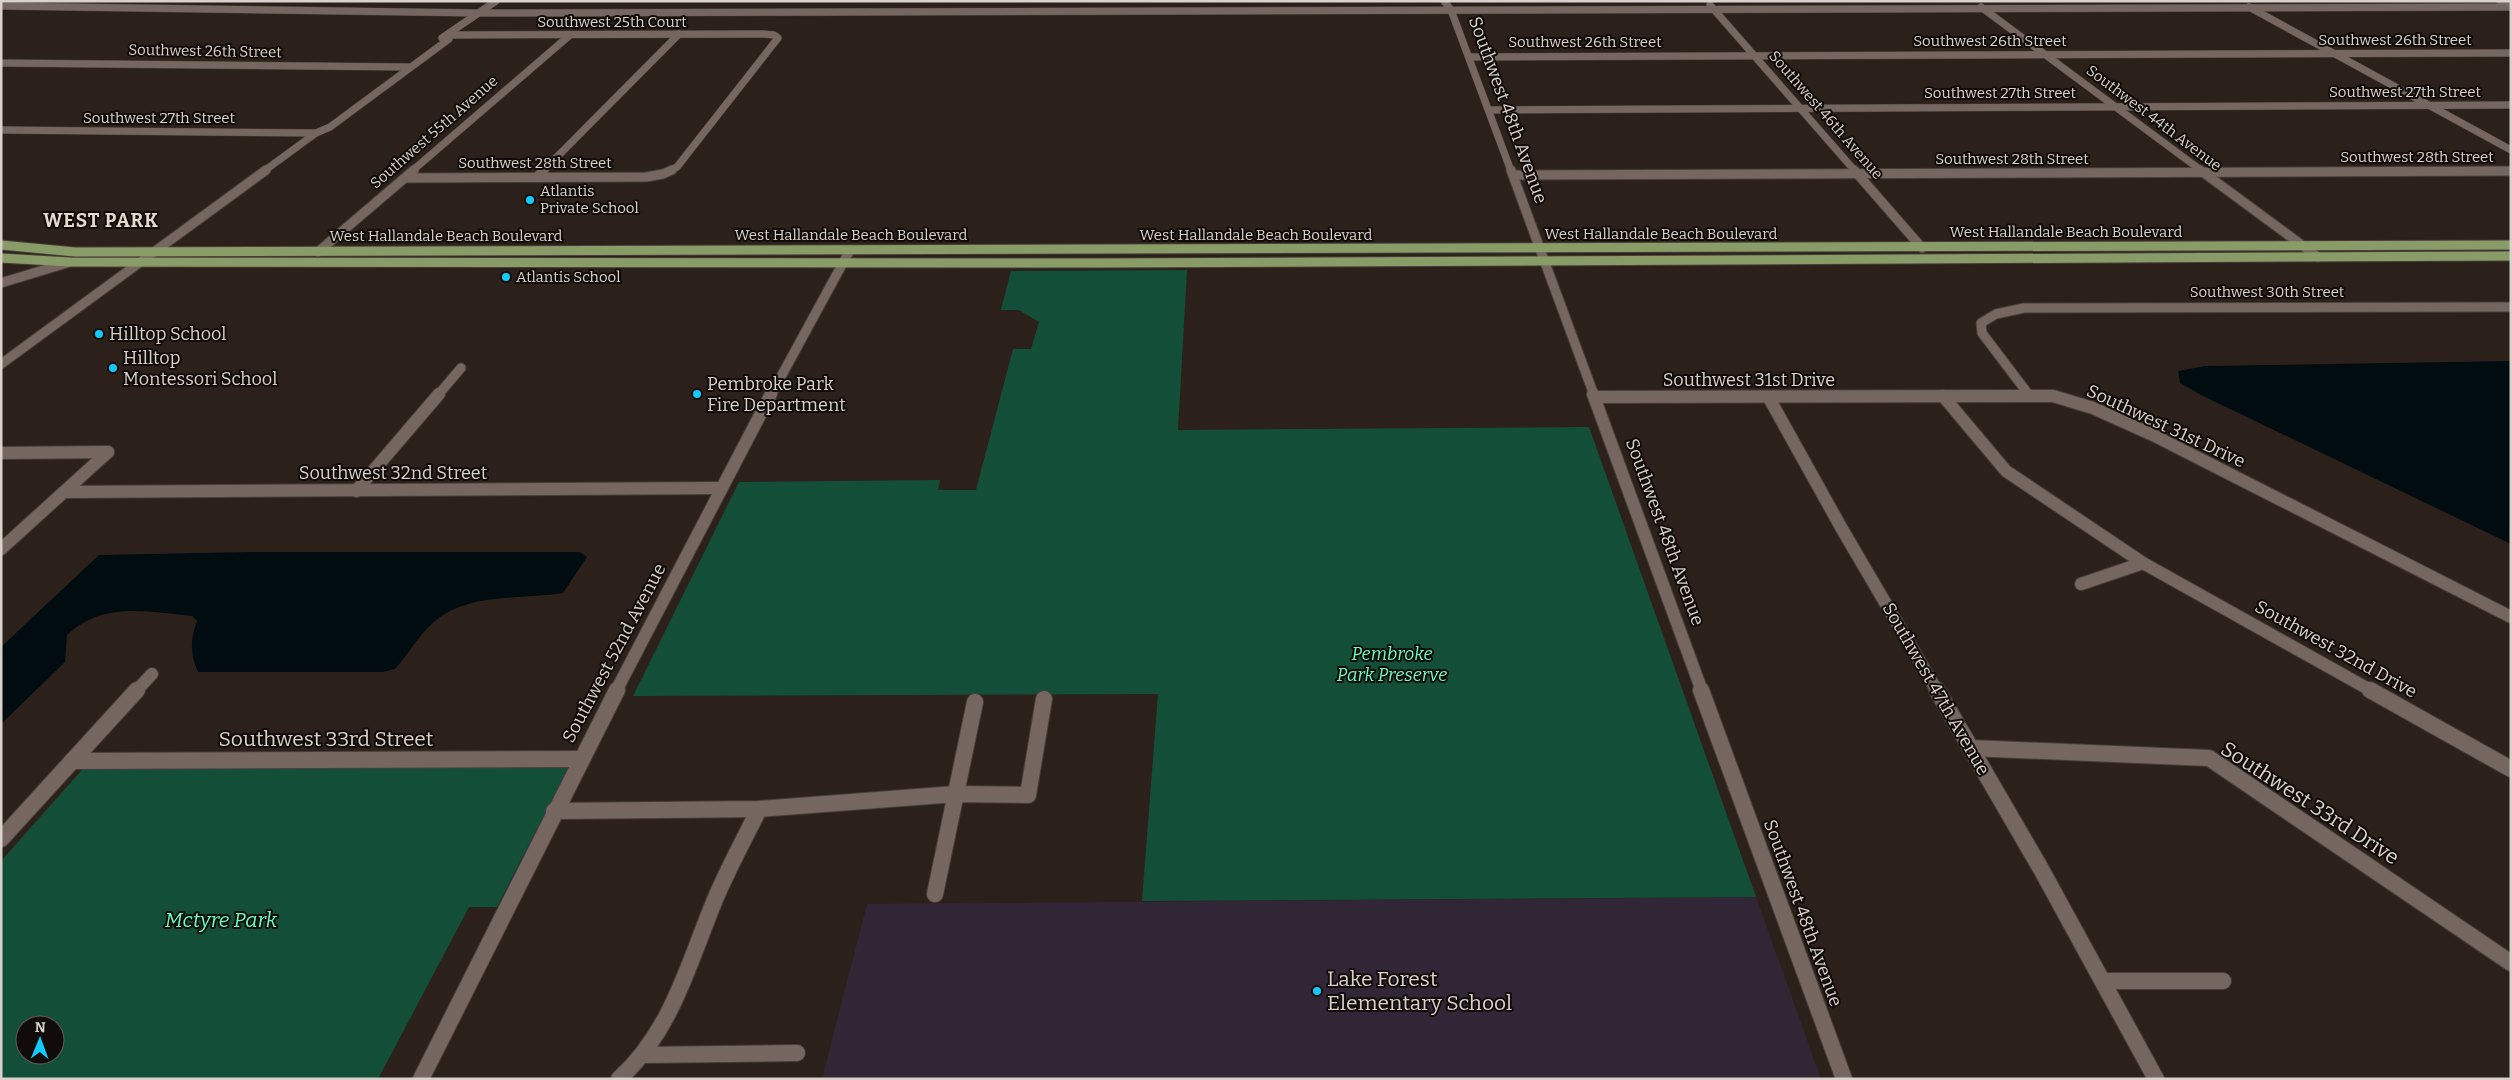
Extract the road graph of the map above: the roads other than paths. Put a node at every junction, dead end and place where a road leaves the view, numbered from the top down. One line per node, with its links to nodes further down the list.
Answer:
1 (64, 1): 15 (street)
2 (169, 1): 18 (street)
3 (269, 1): 20 (street)
4 (496, 1): 25 (street)
5 (970, 1): 24 (street)
6 (1206, 1): 22 (street)
7 (1444, 1): 21 (street, Southwest 48th Avenue)
8 (1707, 1): 19 (street, Southwest 46th Avenue)
9 (1973, 1): 17 (street, Southwest 44th Avenue)
10 (2238, 1): 16 (street)
11 (2500, 1): 14 (street)
12 (368, 5): 23 (street)
13 (1, 6): 15 (street)
14 (2511, 6): 16 (street)
15 (52, 7): 18 (street)
16 (2249, 7): 17 (street); 30 (street)
17 (1983, 8): 19 (street); 32 (street, Southwest 44th Avenue)
18 (154, 9): 20 (street)
19 (1714, 9): 21 (street); 31 (street, Southwest 46th Avenue)
20 (253, 10): 23 (street)
21 (1451, 10): 22 (street); 33 (street, Southwest 48th Avenue)
22 (1206, 11): 24 (street)
23 (357, 12): 25 (street)
24 (965, 12): 25 (street)
25 (480, 13): 27 (street)
26 (679, 34): 28 (street, Southwest 25th Court); 46 (street, Southwest 25th Court); 49 (street)
27 (449, 35): 28 (street, Southwest 25th Court); 35 (street)
28 (570, 35): 50 (street, Southwest 55th Avenue)
29 (2511, 53): 30 (street, Southwest 26th Street)
30 (2332, 54): 32 (street, Southwest 26th Street); 36 (street)
31 (1754, 55): 32 (street, Southwest 26th Street); 33 (street, Southwest 26th Street); 39 (street, Southwest 46th Avenue)
32 (2046, 55): 38 (street, Southwest 44th Avenue)
33 (1470, 57): 40 (street, Southwest 48th Avenue)
34 (1, 63): 35 (street, Southwest 26th Street)
35 (405, 67): 42 (street)
36 (2428, 105): 37 (street, Southwest 27th Street); 38 (street, Southwest 27th Street); 43 (street)
37 (2511, 105)
38 (2115, 107): 39 (street, Southwest 27th Street); 45 (street, Southwest 44th Avenue)
39 (1800, 108): 40 (street, Southwest 27th Street); 47 (street, Southwest 46th Avenue)
40 (1489, 110): 48 (street, Southwest 48th Avenue)
41 (1, 130): 42 (street, Southwest 27th Street)
42 (316, 133): 57 (street)
43 (2511, 150)
44 (2511, 171): 45 (street, Southwest 28th Street)
45 (2204, 172): 47 (street, Southwest 28th Street); 53 (street, Southwest 44th Avenue)
46 (663, 174): 49 (street, Southwest 28th Street)
47 (1857, 174): 48 (street, Southwest 28th Street); 55 (street, Southwest 46th Avenue)
48 (1514, 176): 59 (street, Southwest 48th Avenue)
49 (536, 177): 50 (street, Southwest 28th Street)
50 (406, 178): 58 (street, Southwest 55th Avenue)
51 (1, 245): 57 (main road, West Hallandale Beach Boulevard)
52 (2511, 245): 53 (main road, West Hallandale Beach Boulevard)
53 (2303, 246): 54 (main road, West Hallandale Beach Boulevard); 62 (street, Southwest 44th Avenue)
54 (2047, 247): 55 (main road, West Hallandale Beach Boulevard); 64 (main road)
55 (1922, 248): 59 (main road, West Hallandale Beach Boulevard); 65 (main road)
56 (1060, 251): 59 (main road, West Hallandale Beach Boulevard); 60 (main road, West Hallandale Beach Boulevard); 68 (main road)
57 (155, 252): 58 (main road, West Hallandale Beach Boulevard); 67 (street)
58 (318, 252): 60 (main road, West Hallandale Beach Boulevard)
59 (1543, 254): 65 (main road, West Hallandale Beach Boulevard); 68 (main road, West Hallandale Beach Boulevard); 75 (street, Southwest 48th Avenue)
60 (847, 256): 67 (main road, West Hallandale Beach Boulevard); 68 (main road, West Hallandale Beach Boulevard); 78 (street, Southwest 52nd Avenue)
61 (2511, 256): 62 (main road, West Hallandale Beach Boulevard)
62 (2318, 257): 64 (main road, West Hallandale Beach Boulevard)
63 (1, 258): 66 (main road, West Hallandale Beach Boulevard)
64 (1935, 259): 65 (main road, West Hallandale Beach Boulevard)
65 (1786, 260)
66 (70, 262): 67 (main road, West Hallandale Beach Boulevard); 69 (street)
67 (140, 262): 71 (street)
68 (1100, 263)
69 (1, 283)
70 (2511, 307): 73 (street, Southwest 30th Street)
71 (1, 364)
72 (461, 368): 79 (street)
73 (2029, 395): 74 (street, Southwest 31st Drive); 84 (street, Southwest 31st Drive)
74 (1943, 396): 76 (street, Southwest 31st Drive); 82 (street, Southwest 32nd Drive)
75 (1596, 397): 76 (street, Southwest 31st Drive); 104 (street, Southwest 48th Avenue)
76 (1768, 398): 88 (street, Southwest 47th Avenue)
77 (1, 452): 80 (street)
78 (722, 488): 79 (street, Southwest 32nd Street); 89 (street, Southwest 52nd Avenue)
79 (356, 491): 80 (street, Southwest 32nd Street)
80 (64, 492): 81 (street)
81 (1, 549)
82 (2143, 563): 83 (street); 91 (street, Southwest 32nd Drive)
83 (2080, 584)
84 (2511, 617)
85 (152, 674): 90 (street)
86 (1044, 699): 92 (street)
87 (975, 702): 92 (street)
88 (1971, 748): 97 (street, Southwest 33rd Drive); 98 (street, Southwest 47th Avenue)
89 (580, 759): 90 (street, Southwest 33rd Street); 94 (street, Southwest 52nd Avenue)
90 (72, 761): 95 (street)
91 (2511, 769)
92 (956, 794): 93 (street); 96 (street)
93 (759, 809): 94 (street); 101 (street)
94 (554, 811): 102 (street, Southwest 52nd Avenue)
95 (1, 839)
96 (935, 894)
97 (2511, 963)
98 (2104, 981): 99 (street); 105 (street, Southwest 47th Avenue)
99 (2222, 981)
100 (797, 1054): 101 (street)
101 (643, 1055): 103 (street)
102 (421, 1079)
103 (619, 1079)
104 (1844, 1079)
105 (2156, 1079)

